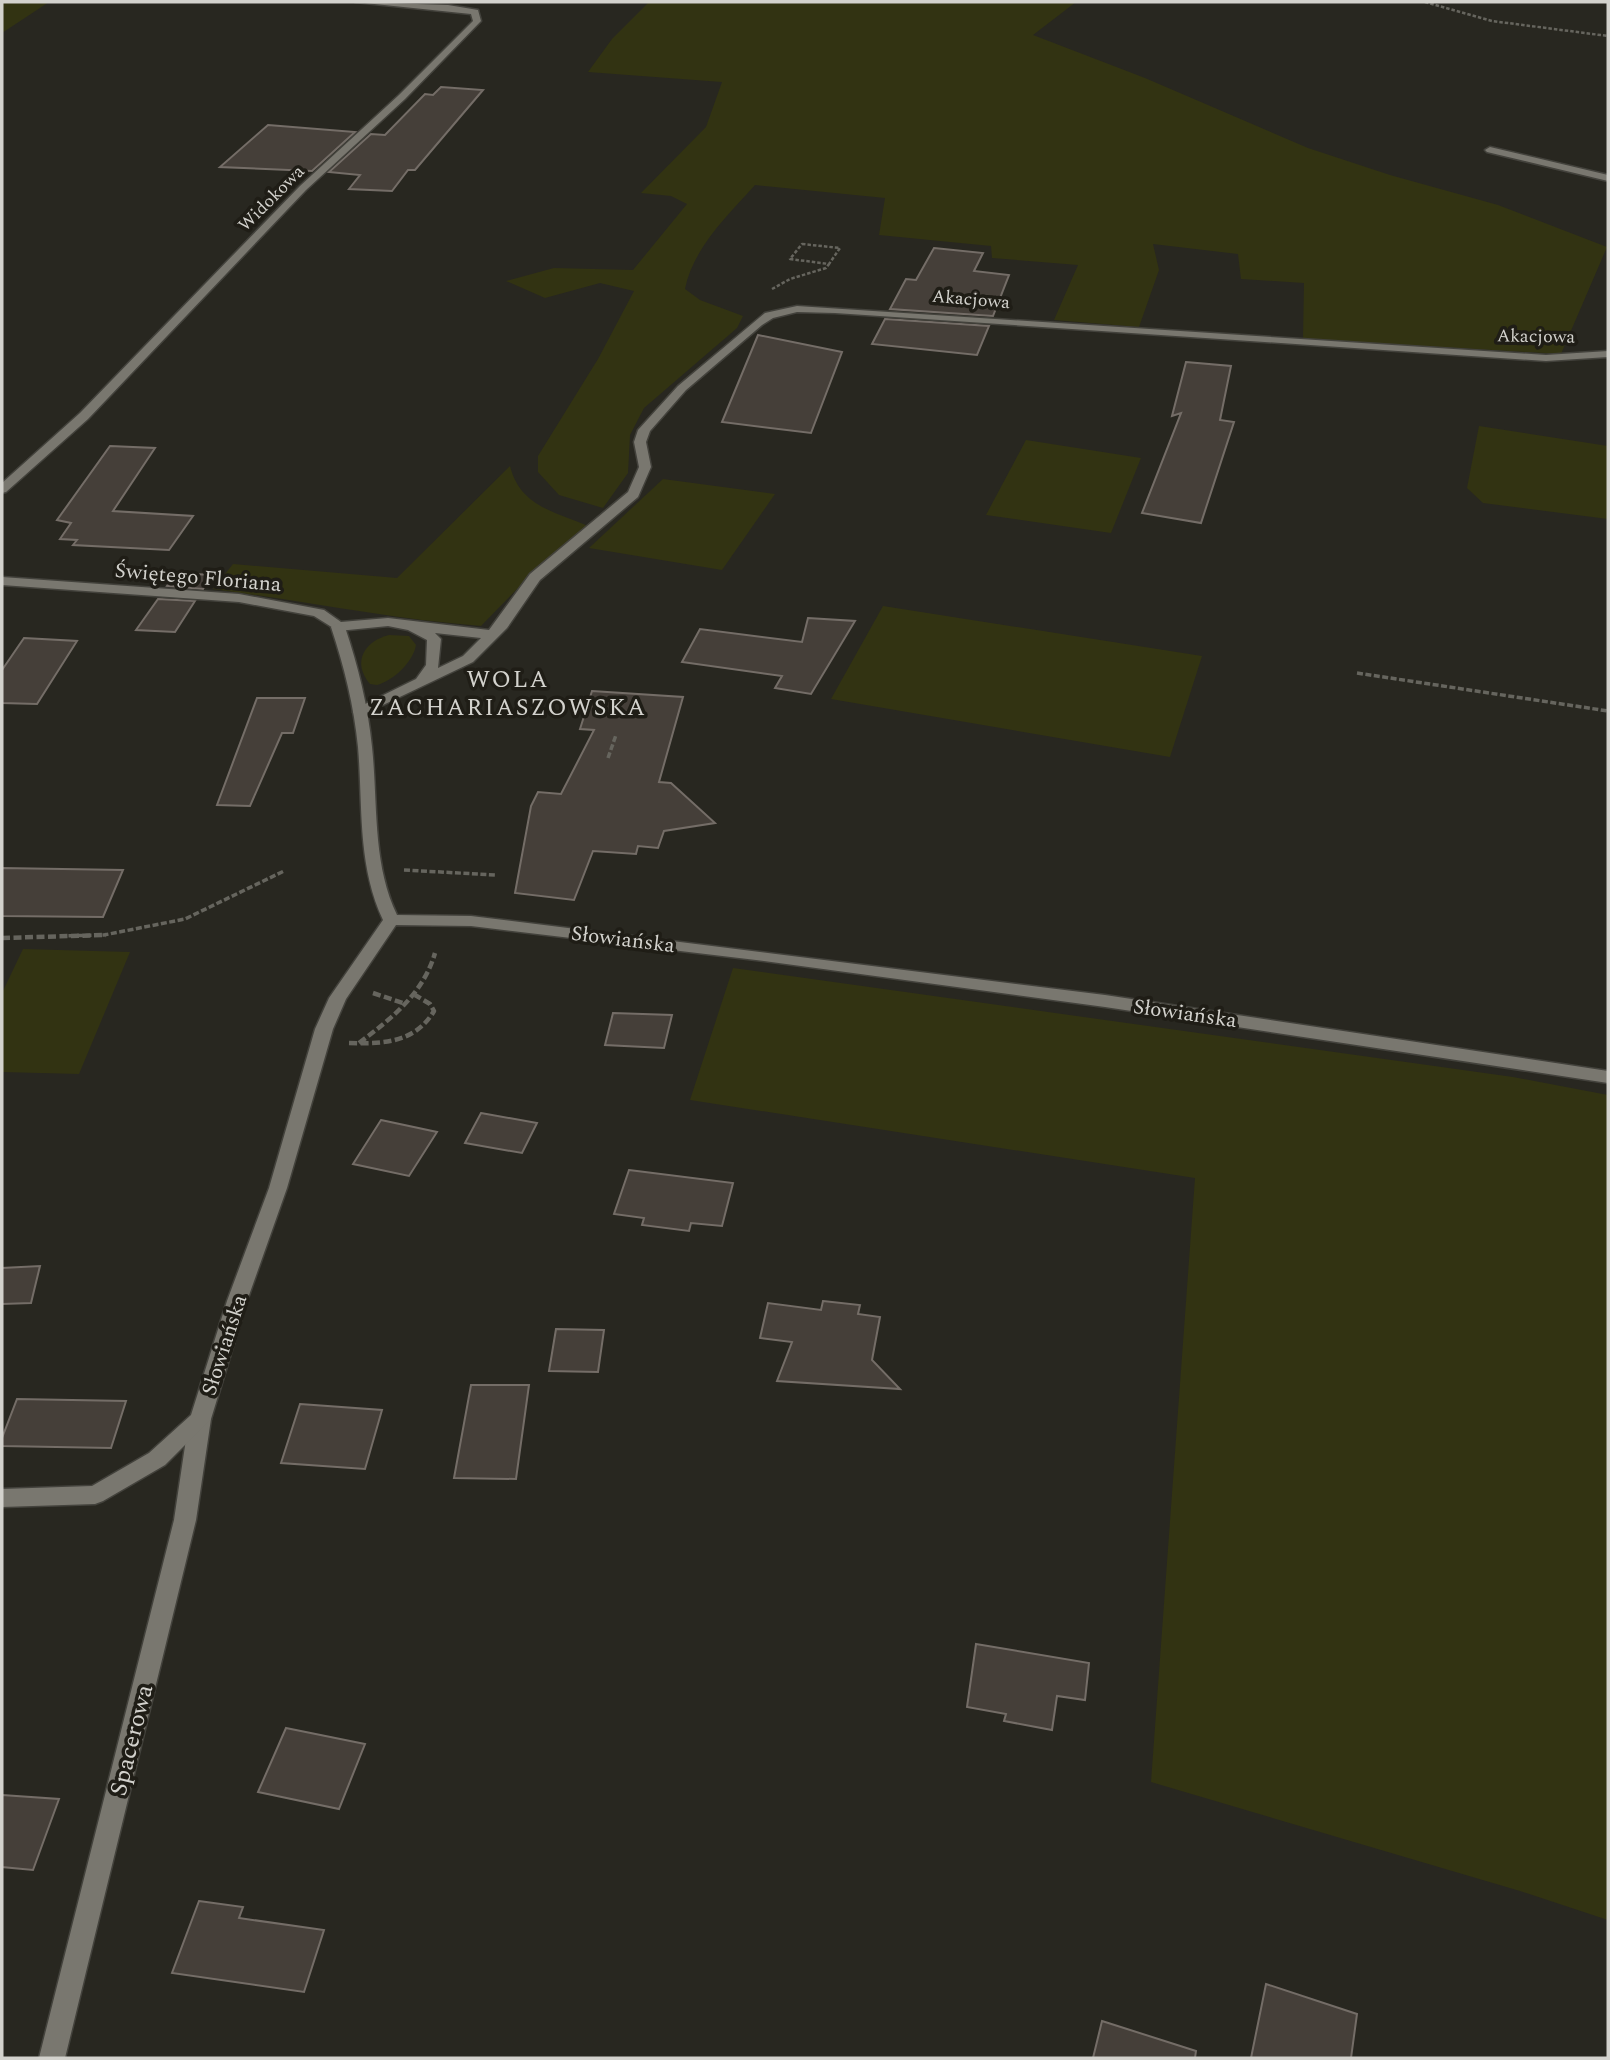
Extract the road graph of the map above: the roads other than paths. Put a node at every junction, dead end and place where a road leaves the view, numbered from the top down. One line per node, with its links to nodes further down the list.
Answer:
1 (359, 2): 5 (street, Widokowa)
2 (1490, 150): 3 (street)
3 (1608, 178)
4 (1608, 354): 9 (street, Akacjowa)
5 (2, 489)
6 (2, 581): 8 (street, Świętego Floriana)
7 (411, 626): 8 (street); 9 (street); 10 (street)
8 (338, 627): 11 (street)
9 (492, 635): 10 (street, Akacjowa)
10 (422, 681): 11 (street, Akacjowa)
11 (360, 712): 12 (street)
12 (391, 920): 13 (street, Słowiańska); 14 (street, Słowiańska)
13 (1608, 1077)
14 (200, 1419): 15 (street, Słowiańska); 16 (street, Spacerowa)
15 (2, 1498)
16 (52, 2058)

